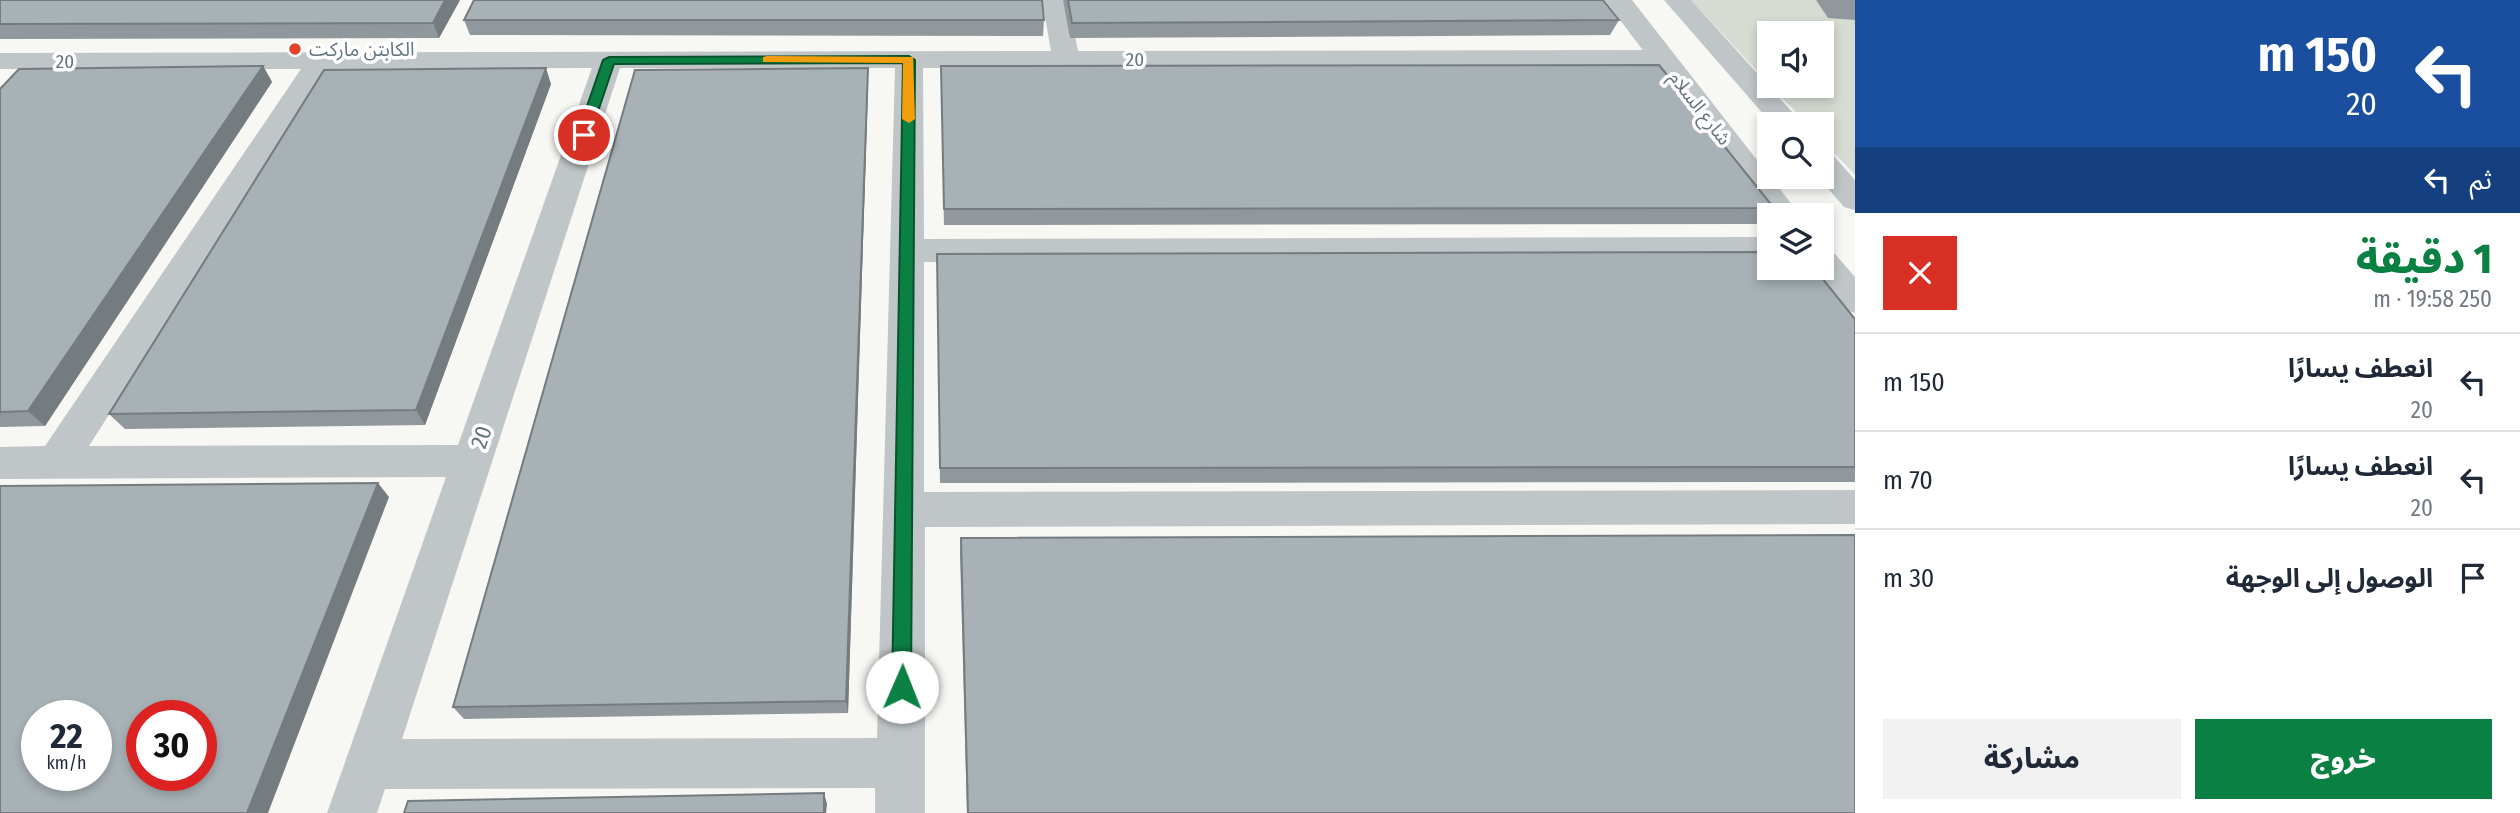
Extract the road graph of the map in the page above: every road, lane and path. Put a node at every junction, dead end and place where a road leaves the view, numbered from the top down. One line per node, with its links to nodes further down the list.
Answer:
1 (1055, 0): 5 (street)
2 (1618, 0): 4 (street, شارع السلام)
3 (1678, 0): 11 (street)
4 (1660, 58): 5 (street, 20); 14 (street, شارع السلام)
5 (1066, 59): 7 (street, 20)
6 (609, 60): 7 (street, 20); 9 (street, 20); 19 (street, 20)
7 (909, 60): 16 (street)
8 (12, 61): 9 (street, 20); 10 (street, 20)
9 (320, 61): 20 (street)
10 (0, 87)
11 (1777, 112)
12 (1834, 176): 13 (street)
13 (1855, 200)
14 (1775, 203)
15 (1757, 248): 16 (street)
16 (907, 251): 23 (street)
17 (1834, 275): 18 (street)
18 (1855, 300)
19 (472, 461): 20 (street); 25 (street, 20)
20 (57, 462): 21 (street)
21 (0, 463)
22 (1855, 508): 23 (street)
23 (904, 510): 24 (street)
24 (901, 763): 25 (street); 27 (street)
25 (369, 764): 26 (street, 20)
26 (352, 813)
27 (900, 813)

